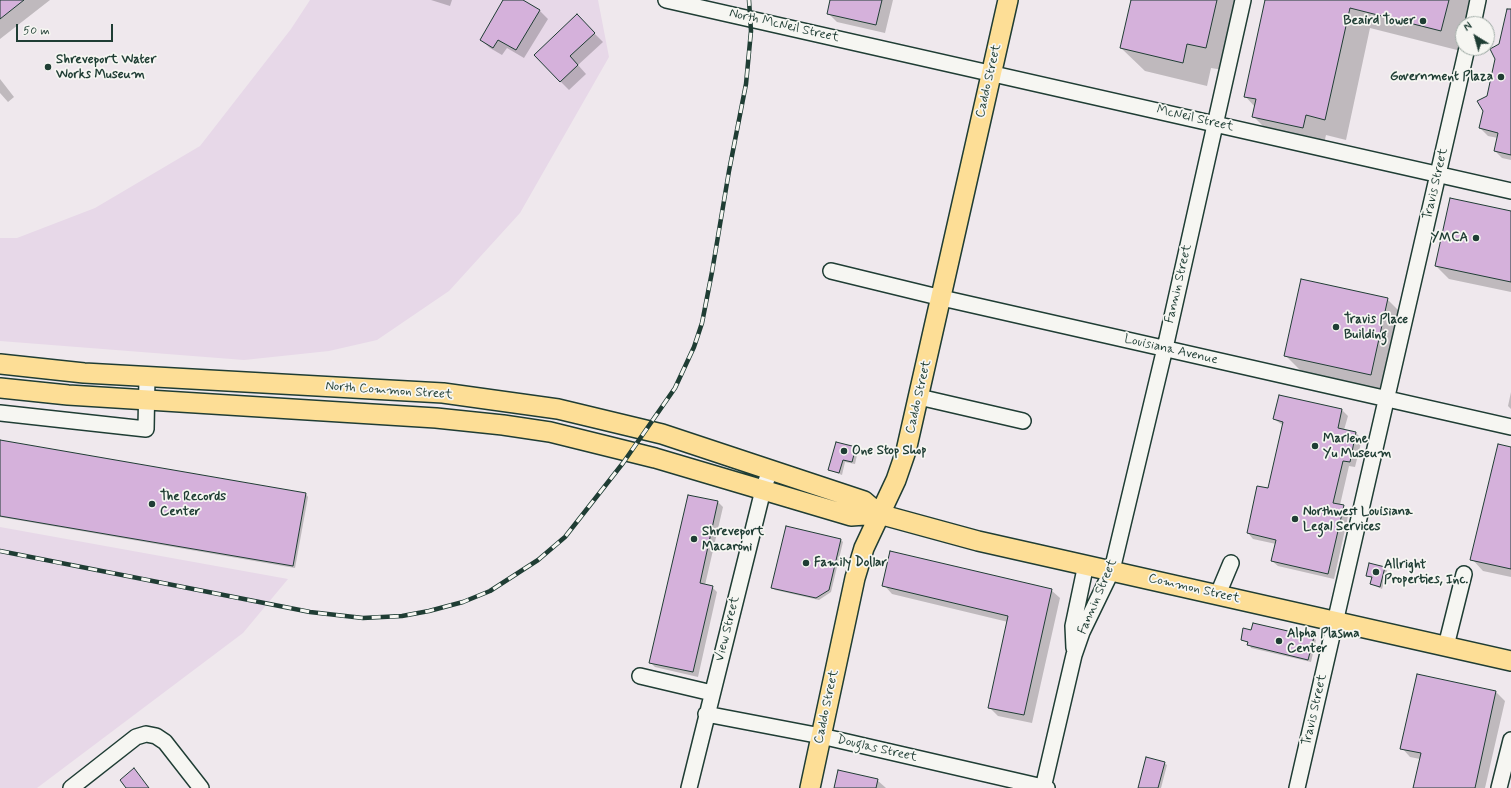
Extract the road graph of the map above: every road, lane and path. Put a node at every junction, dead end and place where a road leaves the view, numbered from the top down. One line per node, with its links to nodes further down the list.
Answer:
1 (666, 0): 6 (street, North McNeil Street)
2 (1008, 0): 8 (main road, Caddo Street)
3 (1243, 0): 9 (street, Fannin Street)
4 (1478, 0): 5 (street)
5 (1475, 16)
6 (879, 48): 8 (street, McNeil Street)
7 (1465, 56): 10 (street, Travis Street)
8 (990, 73): 9 (street, McNeil Street); 13 (main road, Caddo Street)
9 (1215, 124): 10 (street, McNeil Street); 14 (street, Fannin Street)
10 (1438, 174): 11 (street, McNeil Street); 19 (street, Travis Street)
11 (1511, 191)
12 (831, 271): 13 (street, Louisiana Avenue)
13 (942, 298): 14 (street, Louisiana Avenue); 18 (main road, Caddo Street)
14 (1165, 348): 19 (street, Louisiana Avenue); 29 (street, Fannin Street)
15 (0, 364): 16 (main road, North Common Street)
16 (147, 377): 20 (street); 24 (main road, North Common Street)
17 (0, 388): 20 (main road, North Common Street)
18 (919, 397): 22 (street); 26 (main road, Caddo Street)
19 (1387, 399): 23 (street, Louisiana Avenue); 32 (street, Travis Street)
20 (147, 400): 21 (street); 25 (main road, North Common Street)
21 (0, 413)
22 (1023, 421)
23 (1511, 427)
24 (770, 470): 25 (street, View Street); 26 (main road, Common Street)
25 (763, 490): 26 (main road, Common Street); 37 (street, View Street)
26 (879, 514): 28 (main road, Common Street); 39 (main road, Caddo Street)
27 (1231, 563): 31 (street)
28 (1086, 564): 29 (main road, Common Street); 34 (street, Fannin Street)
29 (1112, 570): 31 (main road, Common Street); 34 (street, Fannin Street)
30 (1464, 574): 33 (street)
31 (1218, 594): 32 (main road, Common Street)
32 (1336, 622): 33 (main road, Common Street); 46 (street, Travis Street)
33 (1446, 646): 35 (main road, Common Street)
34 (1074, 655): 45 (street, Fannin Street)
35 (1511, 661)
36 (640, 676): 37 (street)
37 (712, 693): 38 (street, View Street)
38 (706, 714): 39 (street, Douglas Street); 43 (street, View Street)
39 (821, 736): 44 (main road, Caddo Street); 45 (street, Douglas Street)
40 (1511, 740): 47 (street)
41 (71, 788): 42 (street)
42 (201, 788)
43 (689, 788)
44 (810, 788)
45 (1045, 788)
46 (1297, 788)
47 (1499, 788)

